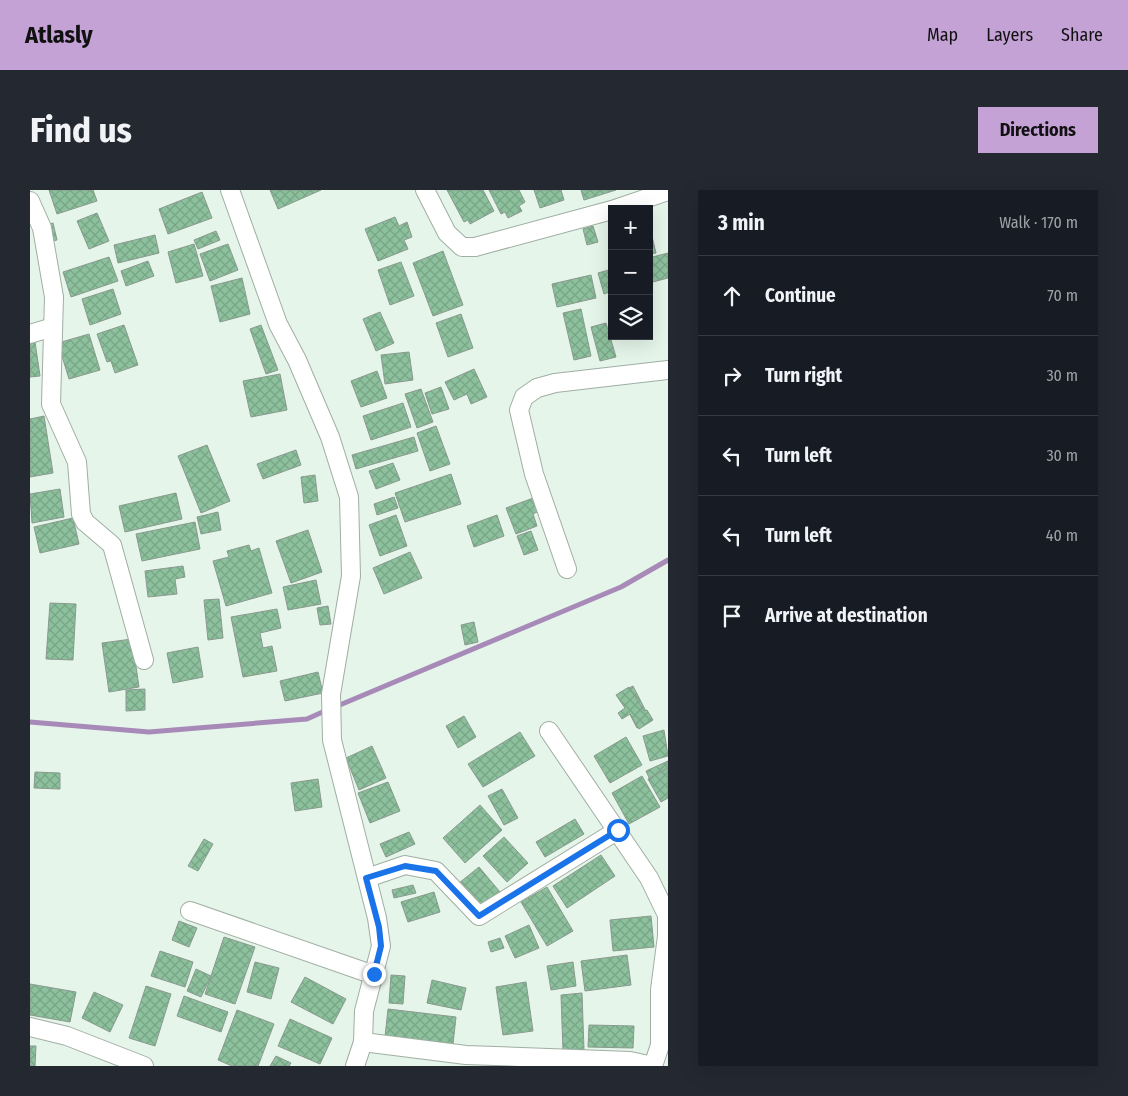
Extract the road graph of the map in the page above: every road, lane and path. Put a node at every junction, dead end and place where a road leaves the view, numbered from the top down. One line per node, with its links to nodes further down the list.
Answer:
1 (230, 190): 14 (street)
2 (425, 190): 6 (street)
3 (663, 192): 5 (street)
4 (30, 201): 7 (street)
5 (625, 205)
6 (608, 210)
7 (53, 327): 8 (street); 11 (street)
8 (30, 334)
9 (668, 370): 10 (street)
10 (568, 569)
11 (144, 660)
12 (550, 731): 13 (street)
13 (618, 830): 14 (street); 16 (street)
14 (366, 878): 17 (street)
15 (190, 911): 17 (street)
16 (667, 936): 22 (street)
17 (374, 974): 19 (street)
18 (30, 1027): 20 (street)
19 (363, 1042): 21 (street); 22 (street)
20 (144, 1066)
21 (354, 1066)
22 (653, 1066)

